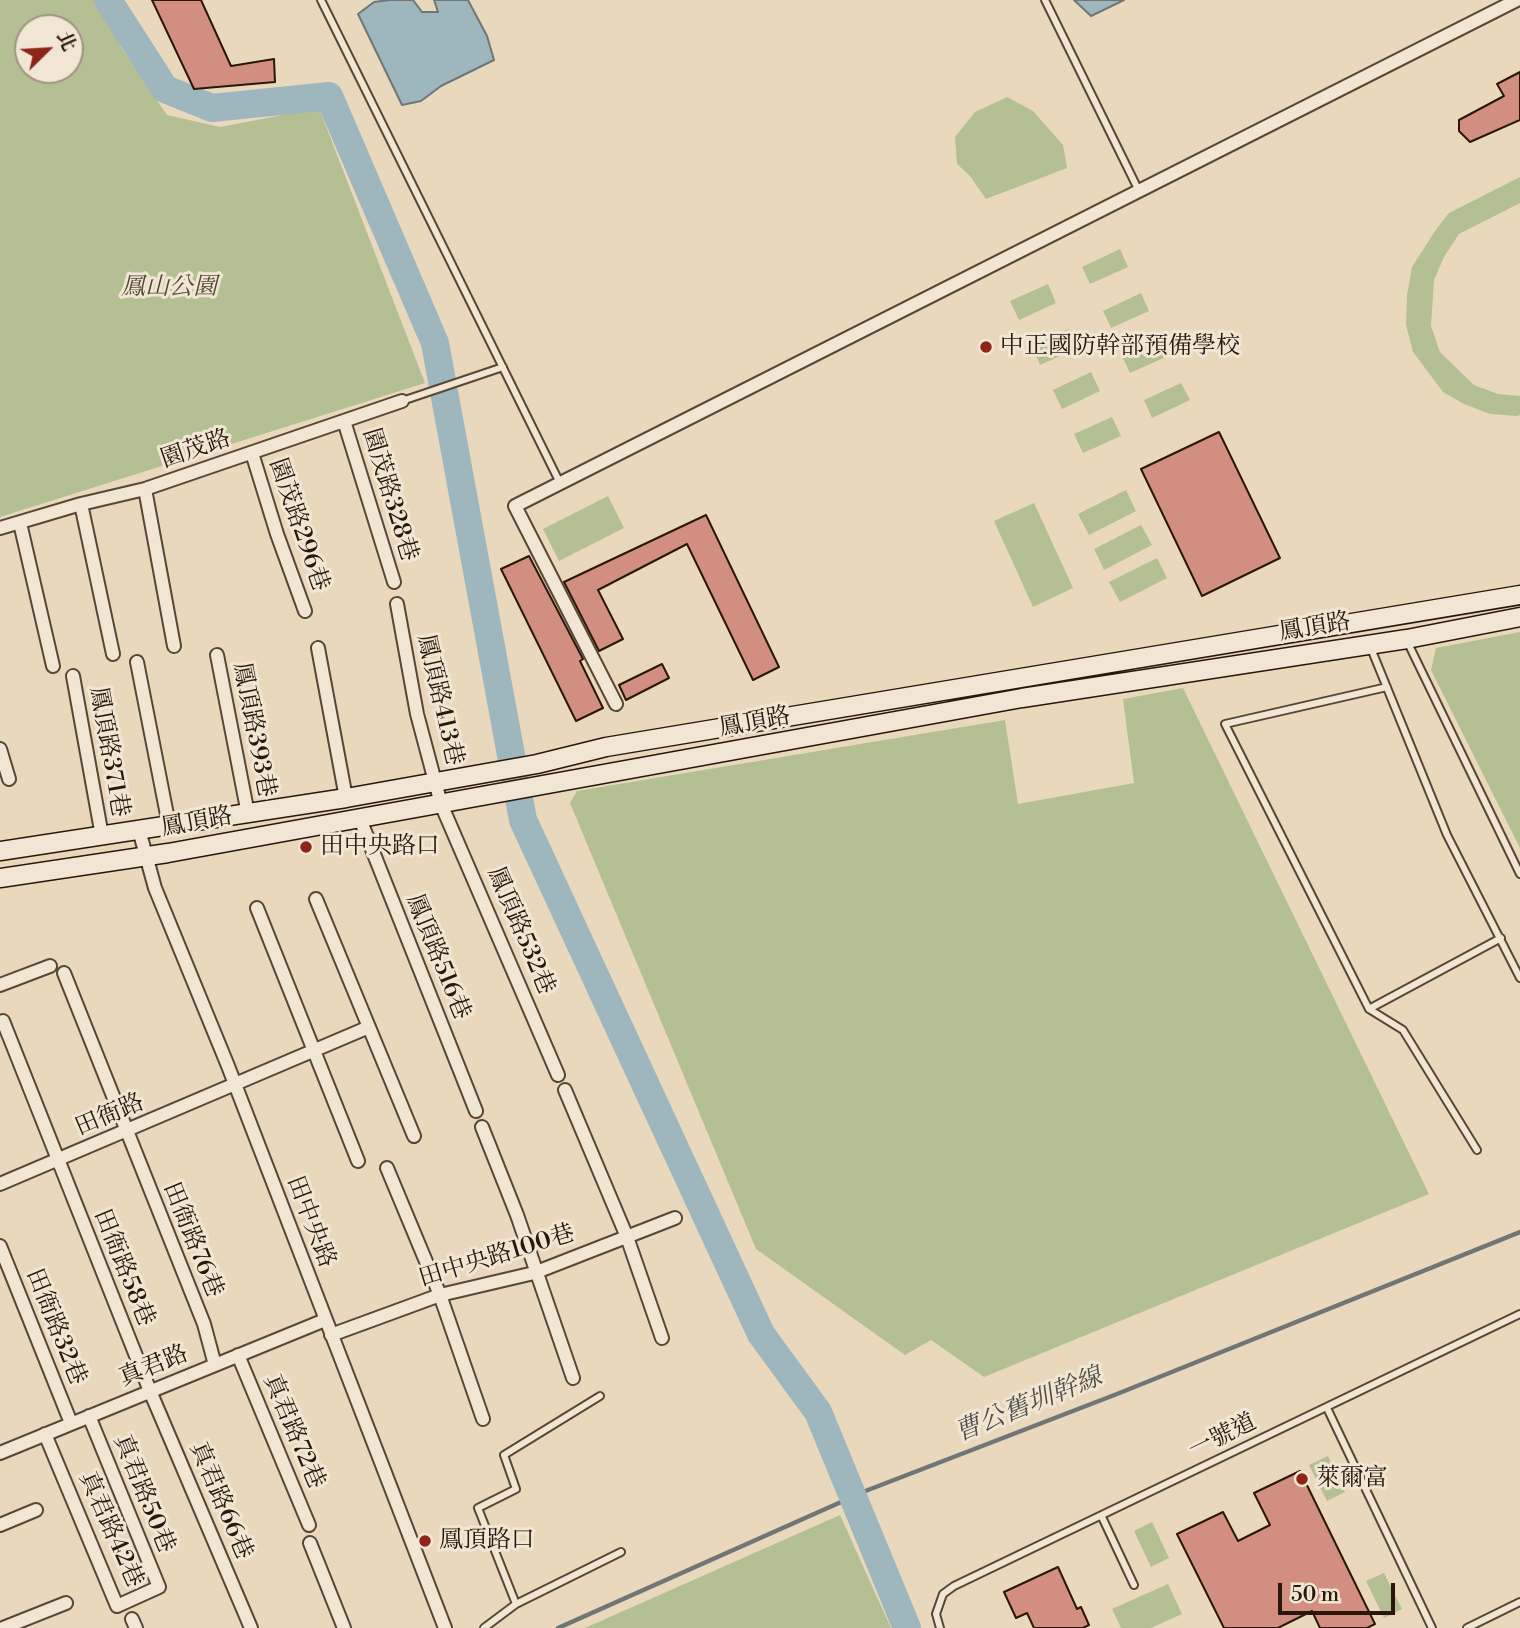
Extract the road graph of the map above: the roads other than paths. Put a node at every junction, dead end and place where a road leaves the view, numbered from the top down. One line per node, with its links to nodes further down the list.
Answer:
1 (321, 0): 5 (lane)
2 (1045, 0): 4 (lane)
3 (1517, 0): 4 (street)
4 (1139, 191): 9 (street)
5 (503, 367): 6 (lane); 9 (lane)
6 (402, 401): 7 (street, 園茂路)
7 (344, 421): 8 (street, 園茂路); 14 (street, 園茂路328巷)
8 (252, 453): 10 (street, 園茂路); 17 (street, 園茂路296巷)
9 (560, 483): 29 (street)
10 (145, 489): 11 (street, 園茂路); 21 (street)
11 (81, 504): 12 (street, 園茂路); 23 (street)
12 (20, 523): 13 (street, 園茂路); 26 (street)
13 (0, 528)
14 (394, 582)
15 (1520, 595): 32 (main road, 鳳頂路)
16 (397, 604): 32 (street, 鳳頂路413巷)
17 (306, 611)
18 (1520, 617): 19 (main road, 鳳頂路)
19 (1406, 639): 20 (main road, 鳳頂路); 42 (lane)
20 (1369, 645): 28 (lane); 34 (main road, 鳳頂路)
21 (174, 646)
22 (318, 648): 33 (street)
23 (113, 654)
24 (217, 655): 35 (street, 鳳頂路393巷)
25 (137, 662): 37 (street)
26 (53, 666)
27 (73, 676): 39 (street, 鳳頂路371巷)
28 (1387, 687): 46 (lane); 51 (lane)
29 (616, 704)
30 (0, 749): 31 (street)
31 (9, 779)
32 (436, 782): 33 (main road, 鳳頂路); 34 (street, 鳳頂路413巷)
33 (346, 797): 35 (main road, 鳳頂路)
34 (442, 804): 36 (main road, 鳳頂路); 55 (street, 鳳頂路532巷)
35 (247, 814): 37 (main road, 鳳頂路)
36 (360, 819): 41 (main road, 鳳頂路); 58 (street, 鳳頂路516巷)
37 (169, 825): 38 (main road, 鳳頂路)
38 (139, 830): 39 (main road, 鳳頂路); 41 (street, 田中央路)
39 (102, 836): 40 (main road, 鳳頂路)
40 (0, 851)
41 (145, 857): 43 (main road, 鳳頂路); 56 (street, 田中央路)
42 (1520, 874)
43 (0, 878)
44 (316, 899): 53 (street)
45 (257, 908): 54 (street)
46 (1501, 938): 49 (lane); 51 (lane)
47 (50, 966): 50 (street)
48 (64, 973): 60 (street, 田衙路76巷)
49 (1520, 978)
50 (0, 985)
51 (1369, 1009): 62 (lane)
52 (3, 1021): 63 (street, 田衙路58巷)
53 (369, 1027): 54 (street, 田衙路); 61 (street)
54 (314, 1051): 56 (street, 田衙路); 64 (street)
55 (558, 1075)
56 (235, 1085): 60 (street, 田衙路); 73 (street, 田中央路)
57 (565, 1090): 68 (street)
58 (476, 1111)
59 (482, 1127): 70 (street)
60 (128, 1132): 63 (street, 田衙路); 77 (street, 田衙路76巷)
61 (414, 1136)
62 (1478, 1150)
63 (57, 1160): 66 (street, 田衙路); 79 (street, 田衙路58巷)
64 (358, 1161)
65 (387, 1168): 71 (street)
66 (0, 1184)
67 (676, 1218): 68 (street, 田中央路100巷)
68 (627, 1237): 70 (street, 田中央路100巷); 75 (street)
69 (0, 1246): 84 (street, 田衙路32巷)
70 (534, 1273): 71 (street, 田中央路100巷); 78 (street)
71 (440, 1295): 74 (street, 田中央路100巷); 83 (street)
72 (1520, 1314): 81 (lane, 一號道)
73 (325, 1320): 74 (street, 田中央路); 76 (street, 真君路)
74 (331, 1335): 101 (street, 田中央路)
75 (662, 1338)
76 (238, 1355): 77 (street, 真君路); 90 (street, 真君路72巷)
77 (215, 1365): 79 (street, 真君路)
78 (573, 1378)
79 (150, 1391): 82 (street, 真君路); 99 (street, 真君路66巷)
80 (600, 1396): 97 (lane)
81 (1327, 1408): 88 (lane, 一號道); 104 (lane)
82 (89, 1416): 84 (street, 真君路); 94 (street, 真君路50巷)
83 (483, 1419)
84 (71, 1423): 85 (street, 真君路)
85 (45, 1434): 86 (street, 真君路); 94 (street, 真君路42巷)
86 (0, 1453)
87 (36, 1510): 89 (street)
88 (1102, 1517): 93 (lane); 103 (lane, 一號道)
89 (0, 1525)
90 (309, 1525)
91 (310, 1543): 100 (street)
92 (621, 1552): 97 (lane)
93 (1134, 1586)
94 (159, 1587)
95 (1520, 1602): 105 (lane)
96 (66, 1603): 98 (street)
97 (516, 1605): 102 (lane)
98 (2, 1628)
99 (251, 1628)
100 (344, 1628)
101 (445, 1628)
102 (484, 1628)
103 (940, 1628)
104 (1432, 1628)
105 (1467, 1628)

